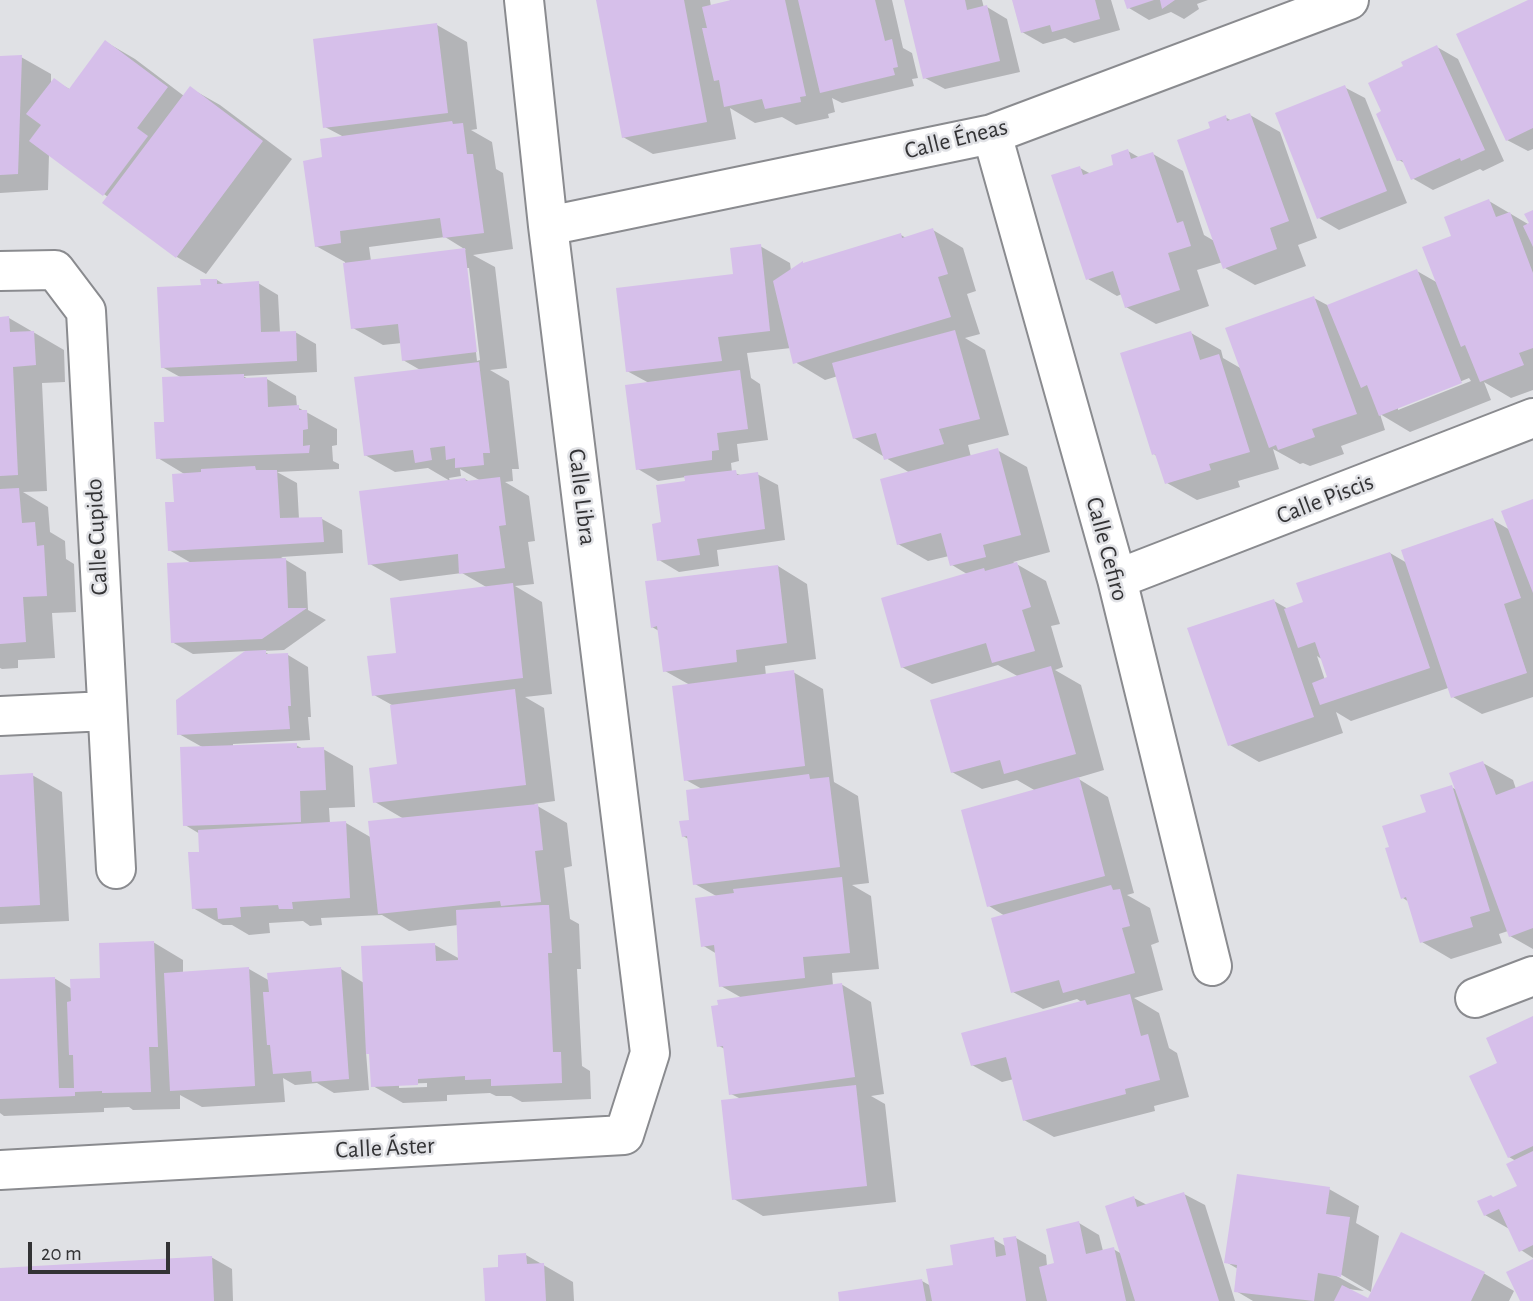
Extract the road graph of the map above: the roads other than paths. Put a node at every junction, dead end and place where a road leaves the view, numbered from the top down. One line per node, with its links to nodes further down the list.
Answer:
1 (524, 0): 4 (street, Calle Libra)
2 (1349, 0): 3 (street, Calle Éneas)
3 (992, 134): 4 (street, Calle Éneas); 7 (street, Calle Cefiro)
4 (548, 226): 13 (street, Calle Libra)
5 (0, 271): 8 (street, Calle Cupido)
6 (1533, 418): 7 (street, Calle Piscis)
7 (1116, 579): 11 (street, Calle Cefiro)
8 (107, 711): 9 (street); 10 (street, Calle Cupido)
9 (0, 716)
10 (116, 869)
11 (1212, 966)
12 (1533, 976): 14 (street)
13 (644, 993): 15 (street, Calle Áster)
14 (1475, 998)
15 (0, 1170)

